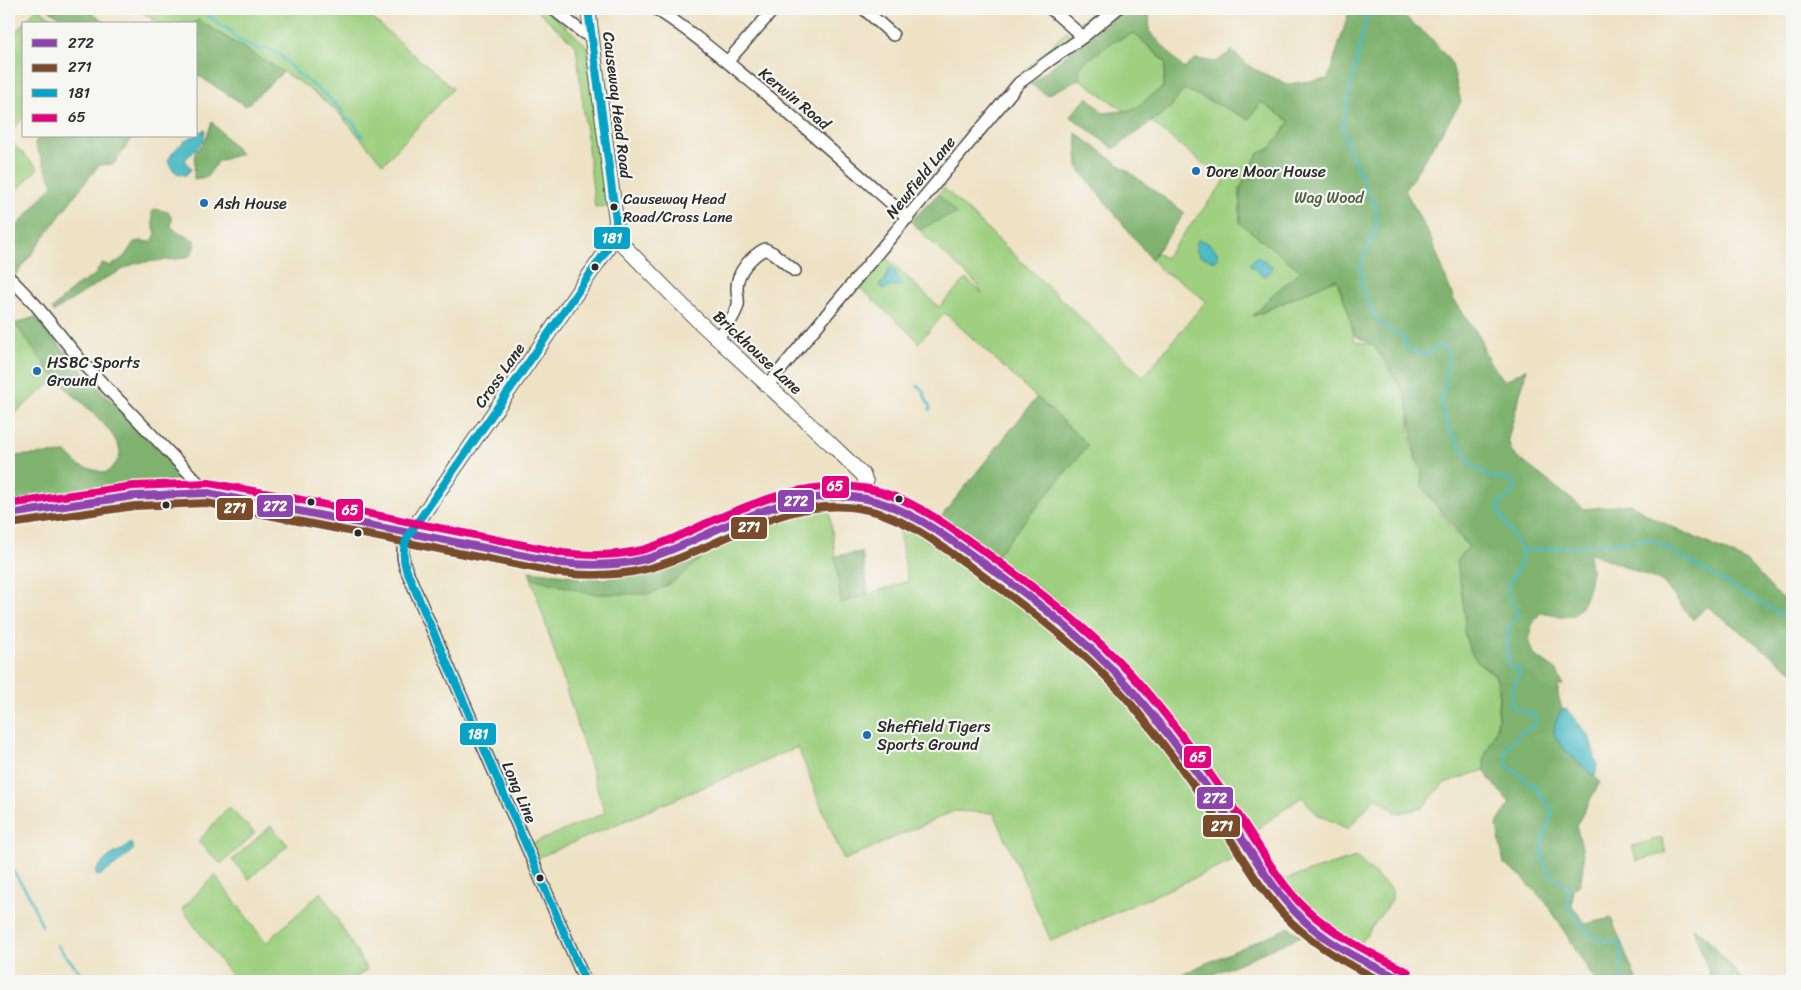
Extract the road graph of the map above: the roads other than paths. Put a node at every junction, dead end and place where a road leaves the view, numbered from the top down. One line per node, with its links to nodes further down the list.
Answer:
1 (552, 9): 10 (street)
2 (588, 9): 10 (street, Causeway Head Road)
3 (656, 9): 11 (street, Kerwin Road)
4 (774, 9): 11 (street)
5 (864, 9): 8 (street)
6 (1051, 9): 9 (street)
7 (1117, 9): 9 (street, Newfield Lane)
8 (893, 35)
9 (1083, 37): 12 (street, Newfield Lane)
10 (592, 38): 13 (street, Causeway Head Road)
11 (727, 62): 12 (street, Kerwin Road)
12 (908, 218): 17 (street, Newfield Lane)
13 (614, 236): 16 (street, Brickhouse Lane); 21 (street, Cross Lane)
14 (795, 271): 16 (street)
15 (9, 276): 18 (street)
16 (717, 338): 17 (street, Brickhouse Lane)
17 (768, 385): 19 (street, Brickhouse Lane)
18 (208, 494): 20 (main road); 21 (main road)
19 (866, 499): 21 (main road); 23 (main road)
20 (9, 514)
21 (410, 533): 22 (street, Long Line)
22 (585, 981)
23 (1404, 981)

